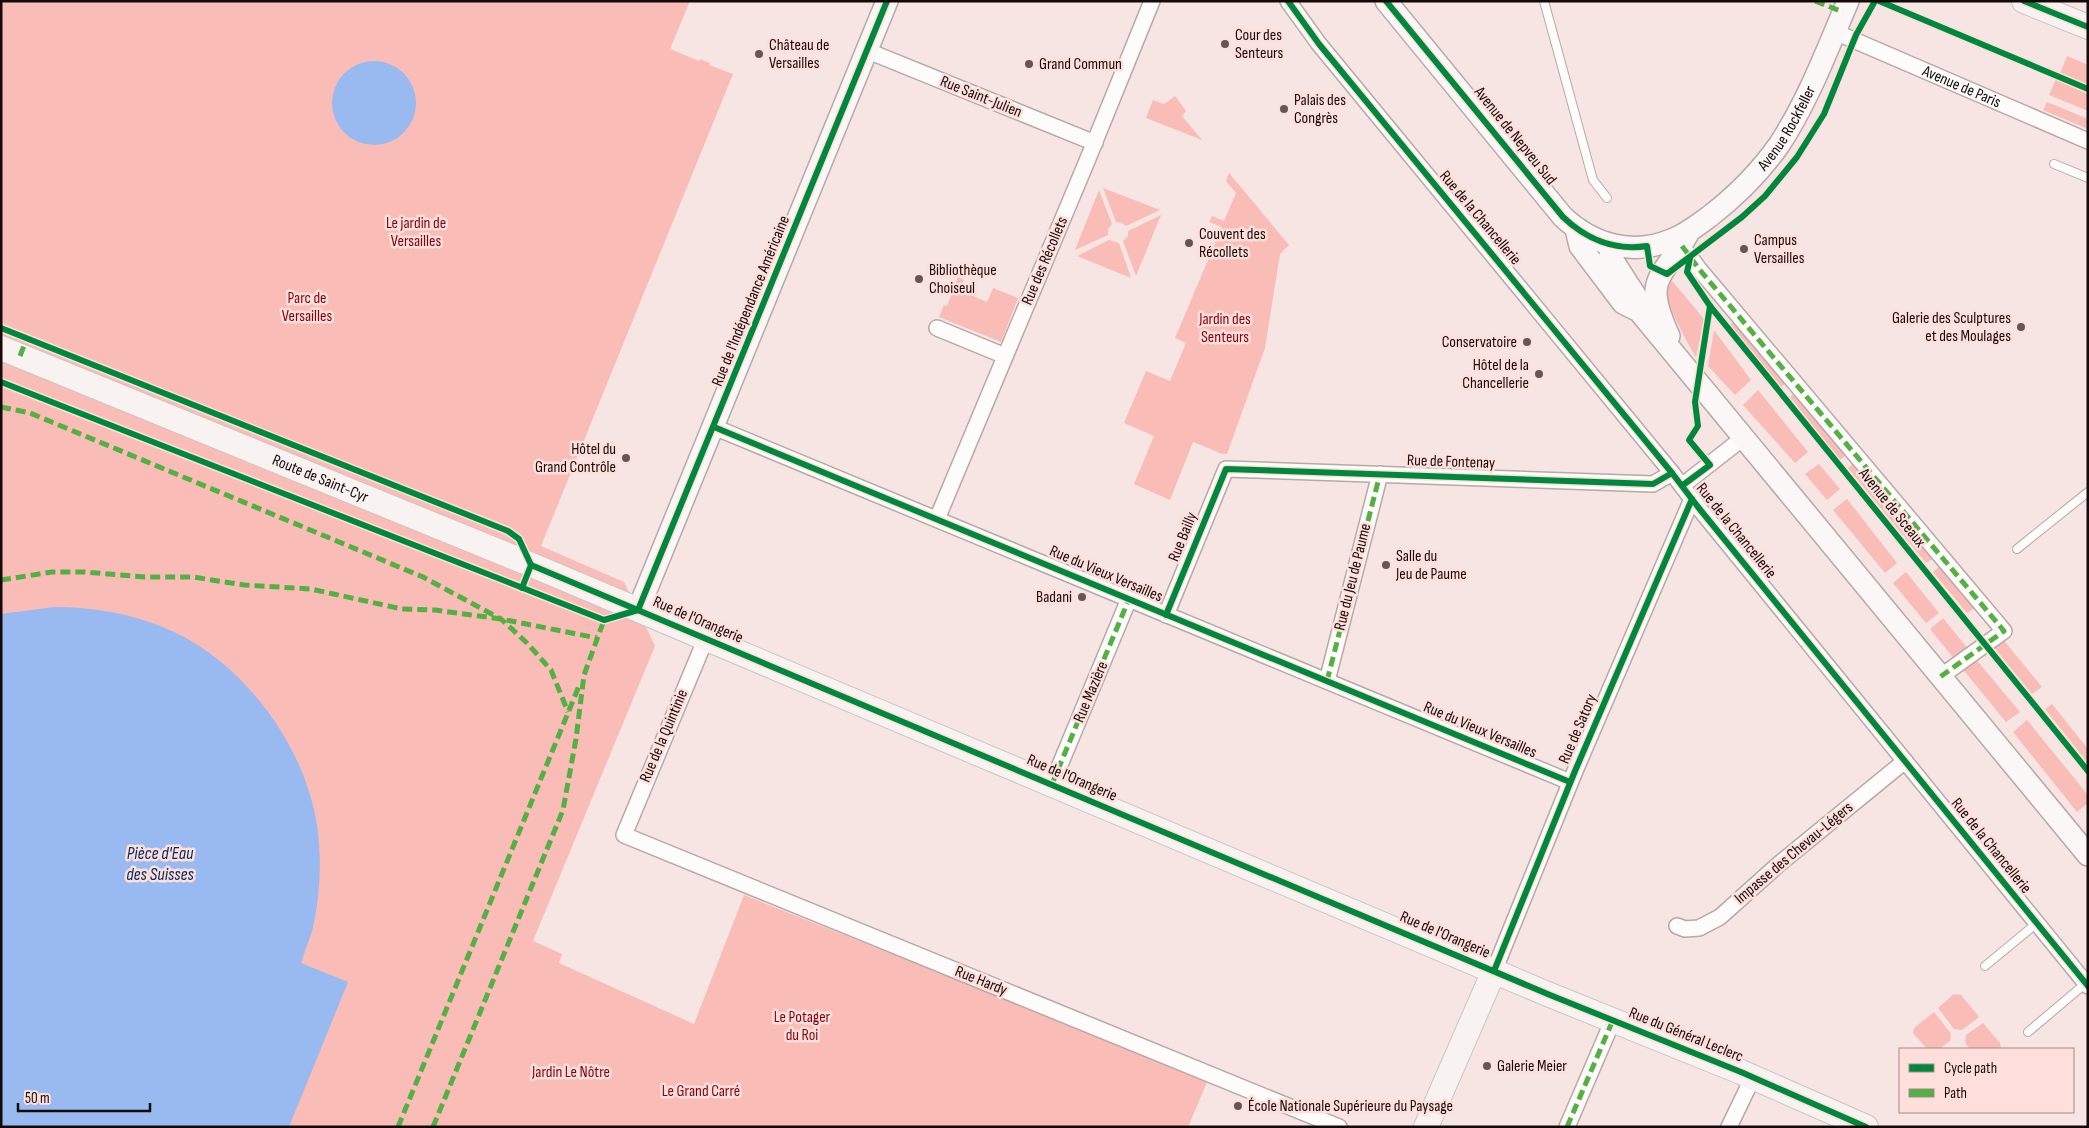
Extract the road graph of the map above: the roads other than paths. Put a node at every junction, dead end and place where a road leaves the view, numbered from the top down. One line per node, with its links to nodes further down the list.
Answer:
1 (887, 1): 10 (main road, Rue de l'Indépendance Américaine)
2 (1152, 1): 12 (street, Rue des Récollets)
3 (1288, 1): 27 (street, Rue de la Chancellerie)
4 (1386, 1): 16 (main road, Avenue de Nepveu Sud)
5 (1544, 1): 15 (lane)
6 (1848, 1): 9 (main road, Avenue Rockfeller)
7 (2024, 1): 8 (main road)
8 (2088, 27)
9 (1835, 32): 11 (street, Avenue de Paris); 17 (main road, Avenue Rockfeller)
10 (868, 51): 12 (street, Rue Saint-Julien); 24 (main road, Rue de l'Indépendance Américaine)
11 (2088, 141)
12 (1095, 143): 22 (street, Rue des Récollets)
13 (2054, 164): 14 (lane)
14 (2088, 178)
15 (1607, 198)
16 (1576, 229): 18 (main road, Avenue de Nepveu Sud); 19 (main road)
17 (1686, 238): 18 (main road, Avenue de Nepveu Sud); 23 (main road); 38 (street, Avenue de Sceaux)
18 (1611, 246): 19 (main road)
19 (1639, 311): 23 (main road)
20 (937, 328): 22 (street)
21 (1, 348): 35 (main road, Route de Saint-Cyr)
22 (1006, 356): 32 (street, Rue des Récollets)
23 (1682, 365): 25 (main road)
24 (714, 427): 32 (street, Rue du Vieux Versailles); 35 (main road, Rue de l'Indépendance Américaine)
25 (1743, 438): 29 (street); 38 (main road)
26 (1226, 469): 28 (street, Rue de Fontenay); 36 (street, Rue Bailly)
27 (1672, 473): 28 (street, Rue de Fontenay); 29 (street, Rue de la Chancellerie)
28 (1380, 474): 39 (street, Rue du Jeu de Paume)
29 (1683, 486): 31 (street, Rue de la Chancellerie)
30 (2088, 492): 33 (lane)
31 (1692, 499): 40 (street, Rue de la Chancellerie); 41 (street, Rue de Satory)
32 (936, 519): 34 (street, Rue du Vieux Versailles)
33 (2017, 549)
34 (1129, 599): 36 (street, Rue du Vieux Versailles); 42 (street, Rue Mazière)
35 (638, 610): 37 (main road, Rue de l'Orangerie)
36 (1166, 614): 39 (street, Rue du Vieux Versailles)
37 (706, 638): 42 (main road, Rue de l'Orangerie); 43 (street, Rue de la Quintinie)
38 (1940, 678): 44 (main road)
39 (1326, 681): 41 (street, Rue du Vieux Versailles)
40 (1904, 761): 45 (street, Rue de la Chancellerie); 46 (street, Impasse des Chevau-Légers)
41 (1570, 782): 48 (street, Rue de Satory)
42 (1052, 784): 48 (main road, Rue de l'Orangerie)
43 (624, 835): 54 (street, Rue Hardy)
44 (2088, 855)
45 (2037, 923): 47 (lane); 49 (street, Rue de la Chancellerie)
46 (1677, 926)
47 (1985, 966)
48 (1494, 971): 50 (main road, Rue du Général Leclerc); 55 (main road)
49 (2087, 985): 51 (lane)
50 (1613, 1020): 52 (main road, Rue du Général Leclerc); 53 (street)
51 (2028, 1032)
52 (1753, 1077): 56 (street); 57 (main road, Rue du Général Leclerc)
53 (1567, 1125)
54 (1339, 1127)
55 (1426, 1127)
56 (1729, 1127)
57 (1866, 1127)

